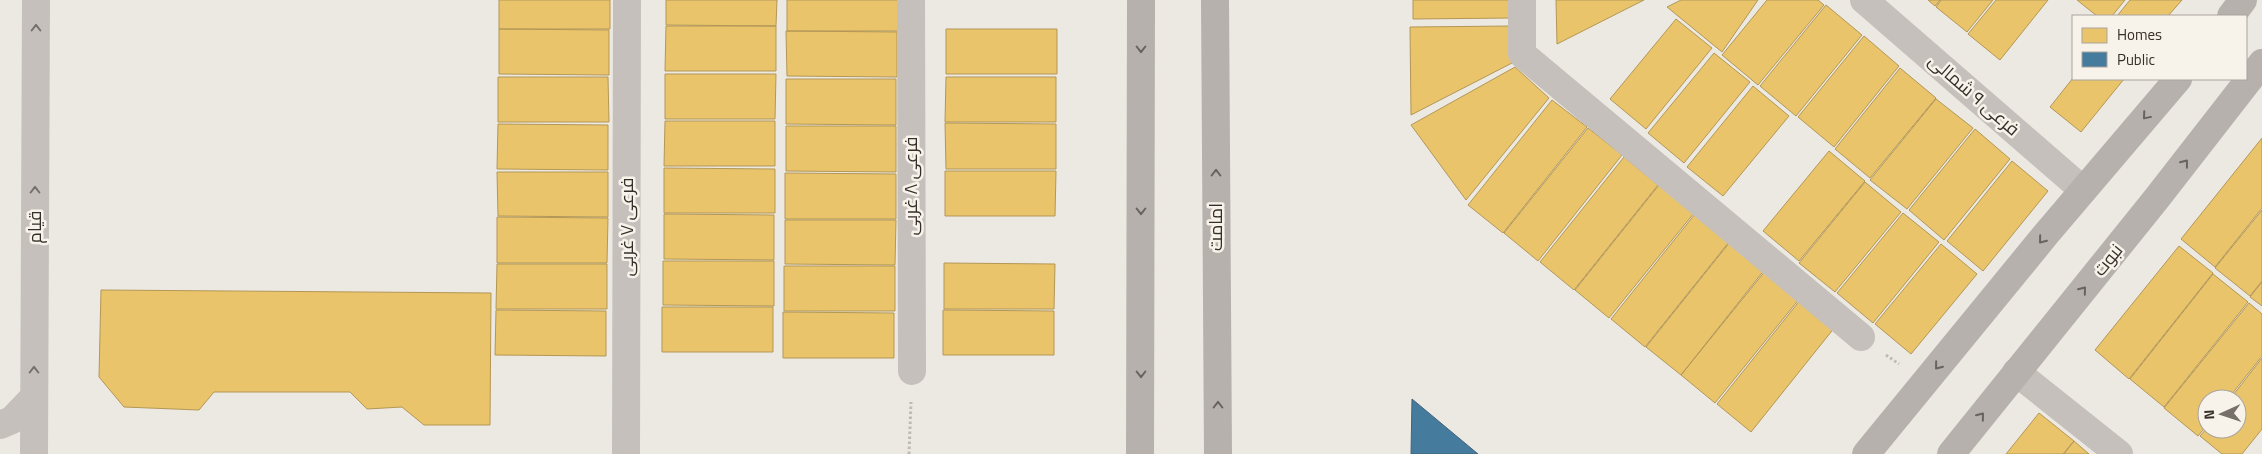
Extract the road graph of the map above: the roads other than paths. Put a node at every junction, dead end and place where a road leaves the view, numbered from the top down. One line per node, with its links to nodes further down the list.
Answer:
1 (36, 0): 16 (street, قیام, one-way to 1)
2 (627, 0): 19 (street, فرعی ۷ غربی)
3 (911, 0): 14 (street, فرعی ۸ غربی)
4 (1141, 0): 20 (main road, one-way to 20)
5 (1215, 0): 21 (main road, امامت, one-way to 5)
6 (1522, 0): 13 (street)
7 (1864, 0): 12 (street, فرعی ۹ شمالی)
8 (2243, 0): 9 (main road)
9 (2232, 15)
10 (2262, 63): 15 (main road, نبوت, one-way to 10)
11 (2177, 80): 12 (main road, one-way to 12)
12 (2083, 190): 22 (main road, one-way to 22)
13 (1861, 337)
14 (912, 371)
15 (2016, 372): 23 (main road, نبوت, one-way to 15); 24 (street)
16 (34, 397): 17 (street); 18 (street, قیام)
17 (0, 425)
18 (34, 454)
19 (626, 454)
20 (1140, 454)
21 (1218, 454)
22 (1866, 454)
23 (1950, 454)
24 (2120, 454)

